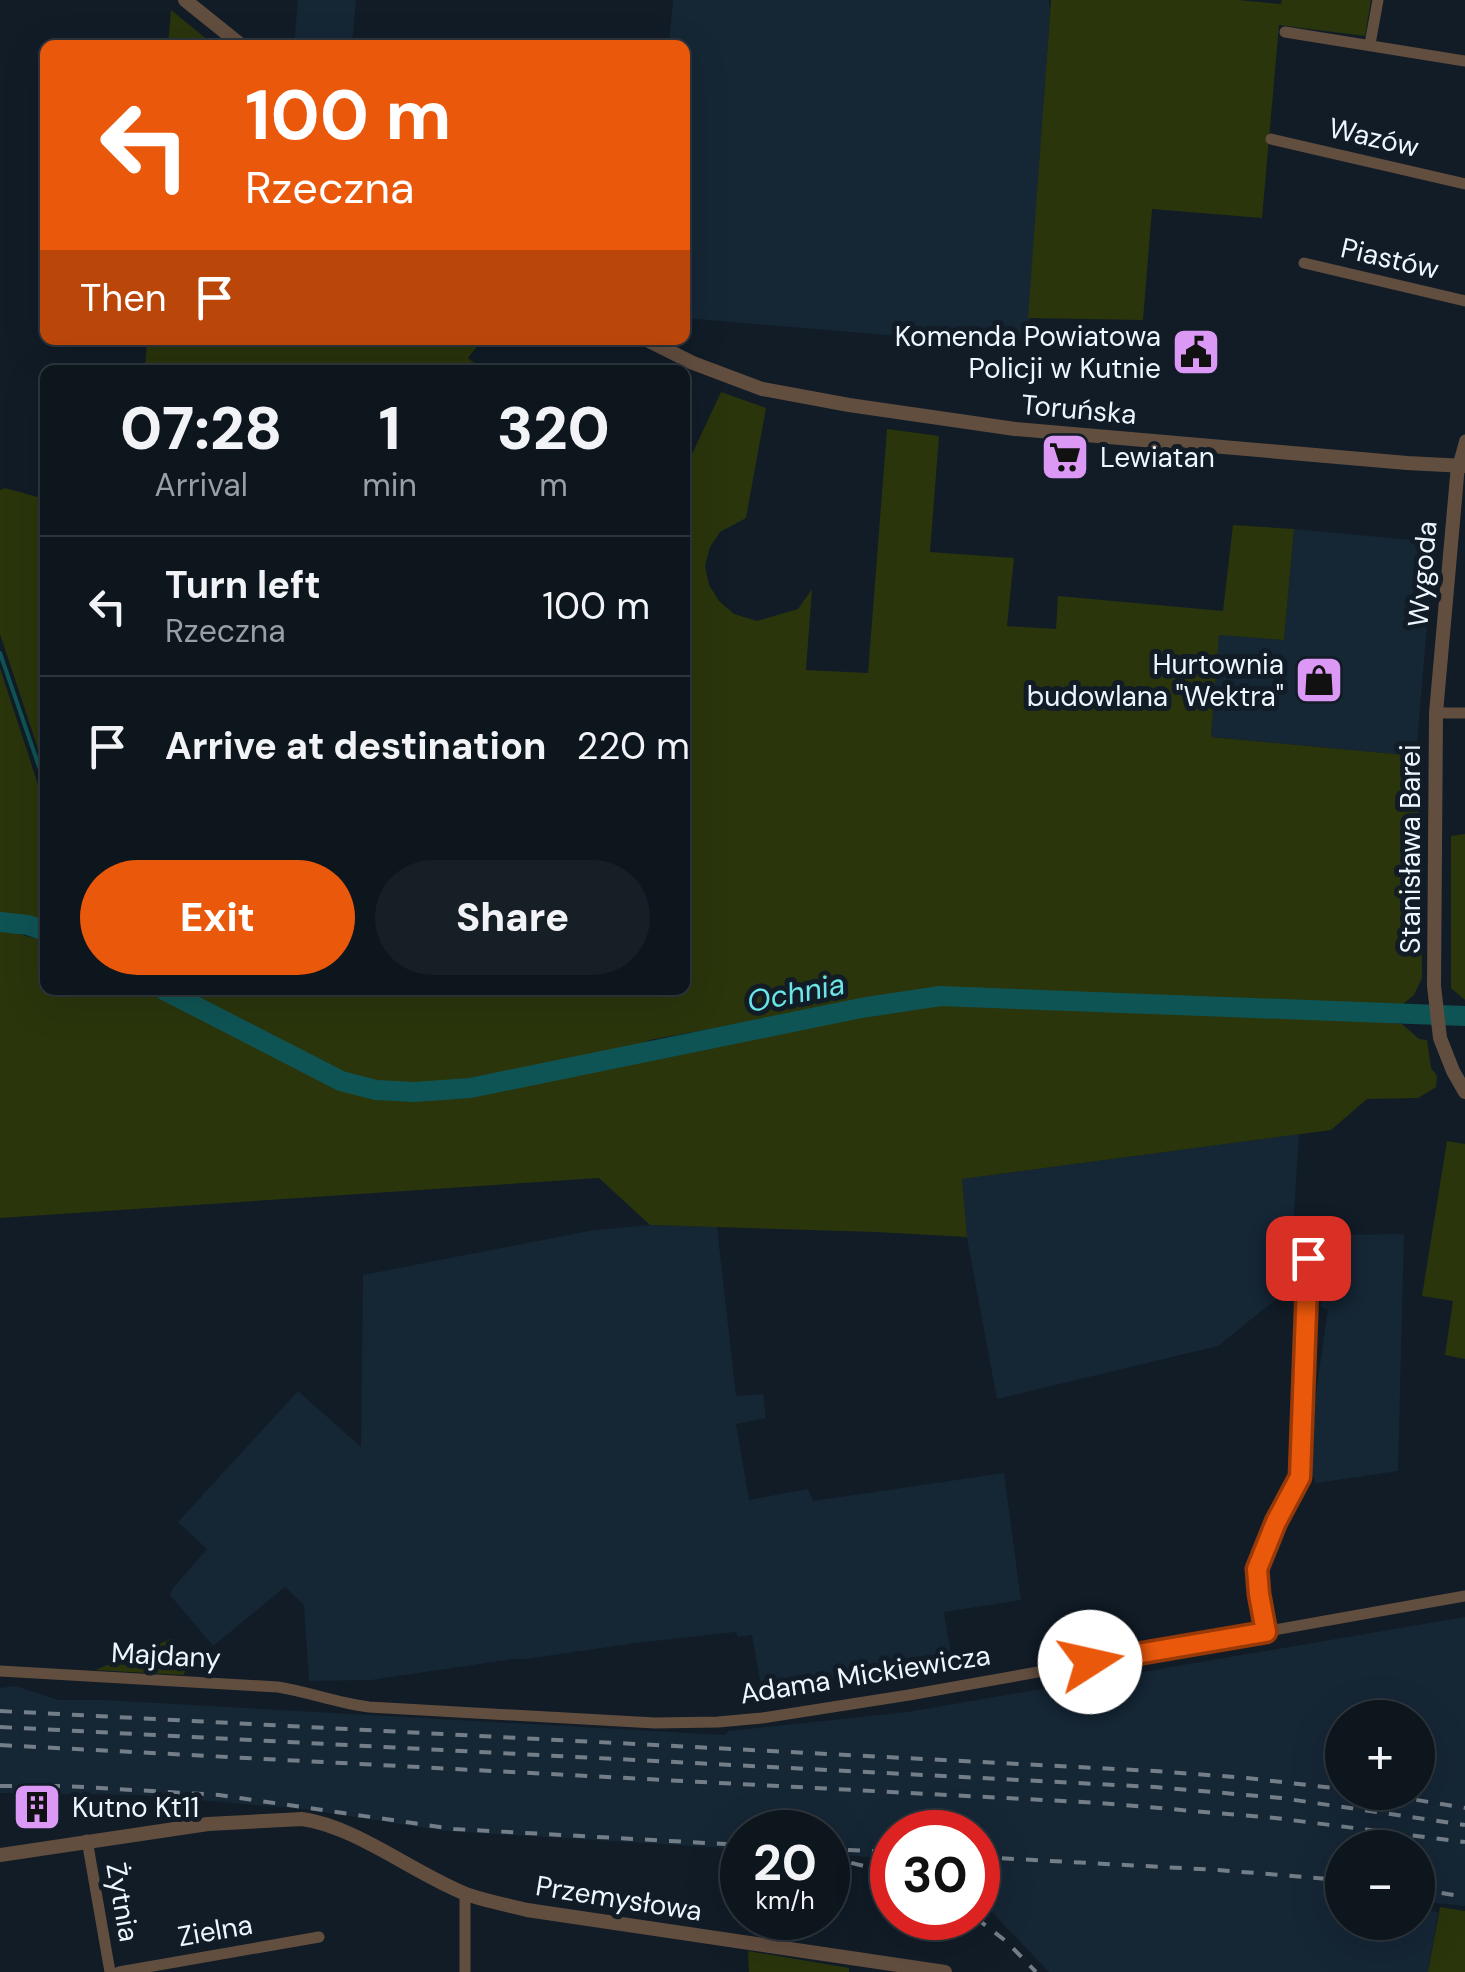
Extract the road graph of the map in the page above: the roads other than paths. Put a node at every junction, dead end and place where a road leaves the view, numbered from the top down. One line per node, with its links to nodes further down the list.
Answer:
1 (185, 0): 4 (street)
2 (1378, 0): 5 (street)
3 (1285, 32): 5 (street)
4 (235, 40)
5 (1370, 44): 6 (street)
6 (1465, 61)
7 (1272, 140): 8 (street, Wazów)
8 (1465, 184)
9 (1304, 264): 10 (street, Piastów)
10 (1465, 301)
11 (658, 345): 13 (street, Toruńska)
12 (1465, 440): 13 (street, Wygoda)
13 (1461, 466): 14 (street, Wygoda)
14 (1436, 713): 15 (street); 16 (street, Stanisława Barei)
15 (1465, 713)
16 (1465, 1092)
17 (1308, 1258): 19 (street)
18 (1465, 1596): 19 (street, Adama Mickiewicza)
19 (1266, 1632): 21 (street, Adama Mickiewicza)
20 (0, 1671): 21 (street, Majdany)
21 (327, 1699)
22 (87, 1840): 23 (street, Przemysłowa); 24 (street, Przemysłowa); 26 (street, Żytnia)
23 (0, 1855)
24 (464, 1893): 28 (street); 29 (street, Przemysłowa)
25 (319, 1937): 27 (street, Zielna)
26 (110, 1972)
27 (120, 1972)
28 (465, 1972)
29 (945, 1972)

